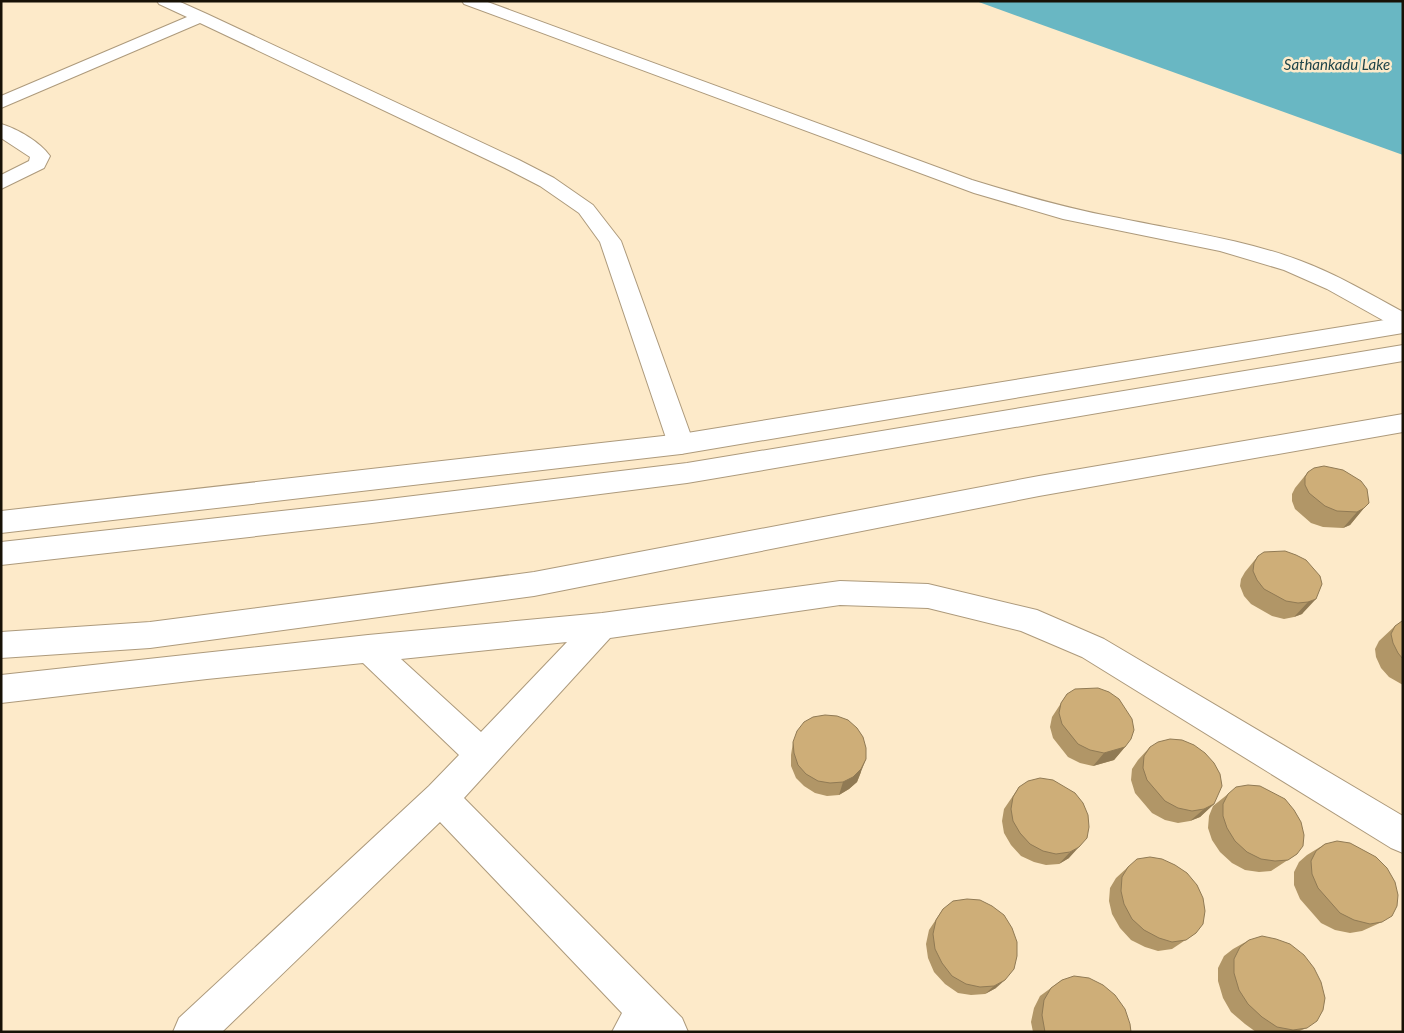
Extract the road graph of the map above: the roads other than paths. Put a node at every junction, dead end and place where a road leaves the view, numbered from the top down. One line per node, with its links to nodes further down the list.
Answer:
1 (165, 1): 3 (main road)
2 (470, 1): 7 (main road)
3 (201, 17): 4 (main road); 10 (main road)
4 (1, 103)
5 (1, 130): 6 (main road)
6 (1, 183)
7 (1403, 324): 10 (main road)
8 (1403, 353): 12 (main road)
9 (1403, 423): 14 (main road)
10 (681, 444): 11 (main road)
11 (1, 522)
12 (1, 554)
13 (602, 626): 15 (main road); 17 (main road); 19 (main road)
14 (1, 645)
15 (368, 648): 16 (main road); 17 (main road)
16 (1, 689)
17 (481, 754): 18 (main road)
18 (441, 798): 20 (main road); 21 (main road)
19 (1403, 836)
20 (649, 1025)
21 (193, 1032)

